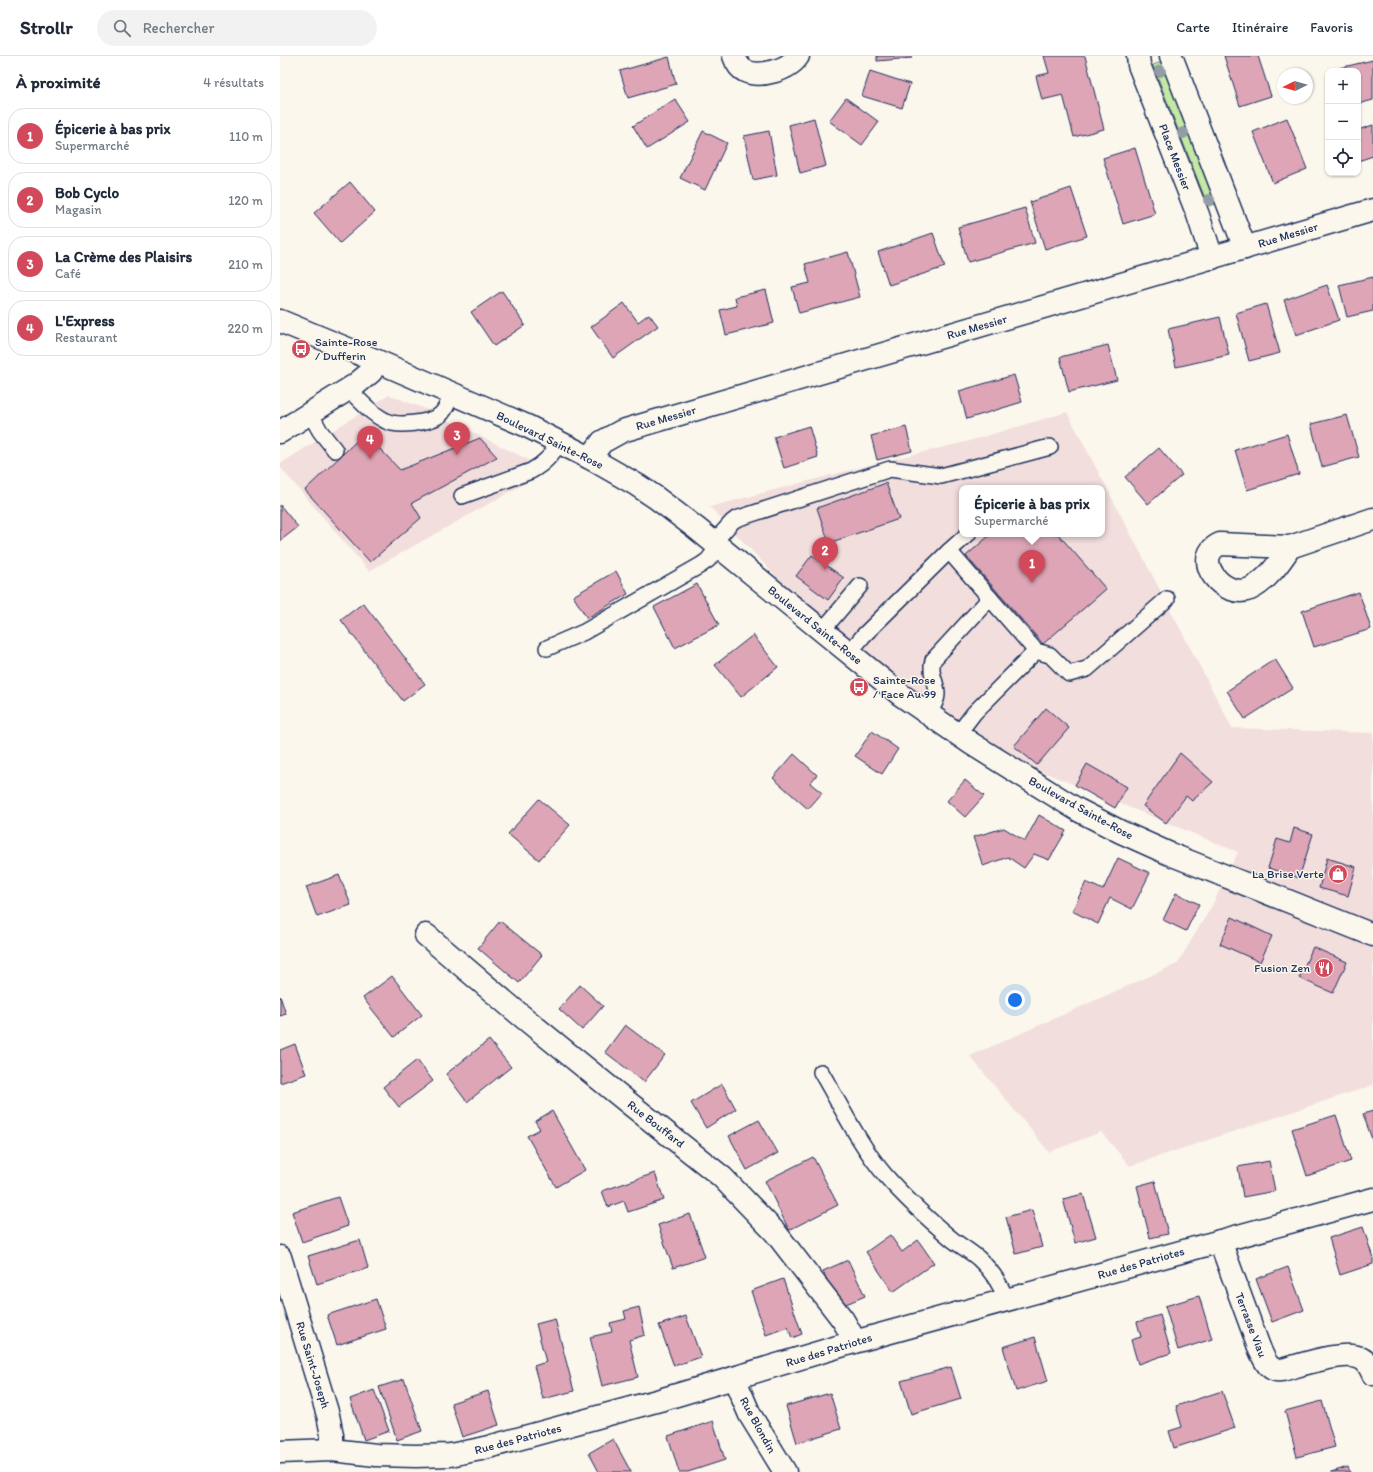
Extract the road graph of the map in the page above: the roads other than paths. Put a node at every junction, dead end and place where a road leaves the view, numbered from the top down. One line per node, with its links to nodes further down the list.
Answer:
1 (734, 56): 2 (street)
2 (798, 56)
3 (1138, 56): 7 (street, Place Messier)
4 (1171, 56): 6 (street)
5 (1373, 210): 6 (street, Rue Messier)
6 (1245, 248): 7 (street, Rue Messier)
7 (1212, 258): 17 (street, Rue Messier)
8 (280, 321): 9 (street, Boulevard Sainte-Rose)
9 (378, 361): 10 (street); 11 (street, Boulevard Sainte-Rose)
10 (348, 389): 11 (lane); 12 (street)
11 (452, 394): 14 (street, Boulevard Sainte-Rose)
12 (310, 413): 13 (street); 16 (lane)
13 (280, 432)
14 (560, 442): 17 (street, Boulevard Sainte-Rose); 18 (lane)
15 (1050, 447): 21 (lane)
16 (335, 450)
17 (590, 458): 21 (street, Boulevard Sainte-Rose)
18 (462, 496)
19 (1373, 519): 22 (street)
20 (965, 537): 23 (lane)
21 (716, 544): 27 (street, Boulevard Sainte-Rose); 28 (lane)
22 (1290, 547)
23 (949, 551): 25 (lane); 30 (lane)
24 (860, 586): 27 (lane)
25 (990, 598): 29 (lane); 31 (lane)
26 (1167, 599): 29 (lane)
27 (822, 631): 30 (street, Boulevard Sainte-Rose)
28 (547, 648)
29 (1036, 650): 32 (lane)
30 (849, 653): 31 (street, Boulevard Sainte-Rose)
31 (928, 714): 32 (street, Boulevard Sainte-Rose)
32 (958, 734): 33 (street, Boulevard Sainte-Rose)
33 (1373, 935)
34 (426, 936): 40 (street, Rue Bouffard)
35 (820, 1072): 39 (lane)
36 (1373, 1199): 37 (street, Rue des Patriotes)
37 (1220, 1240): 39 (street, Rue des Patriotes); 41 (street, Terrasse Viau)
38 (280, 1257): 43 (street, Rue Saint-Joseph)
39 (1006, 1300): 40 (street, Rue des Patriotes)
40 (854, 1342): 42 (street, Rue des Patriotes)
41 (1373, 1374)
42 (734, 1378): 45 (street, Rue des Patriotes); 46 (street, Rue Blondin)
43 (332, 1450): 44 (street, Rue des Patriotes); 45 (street, Rue des Patriotes)
44 (280, 1452)
45 (434, 1464)
46 (785, 1472)

